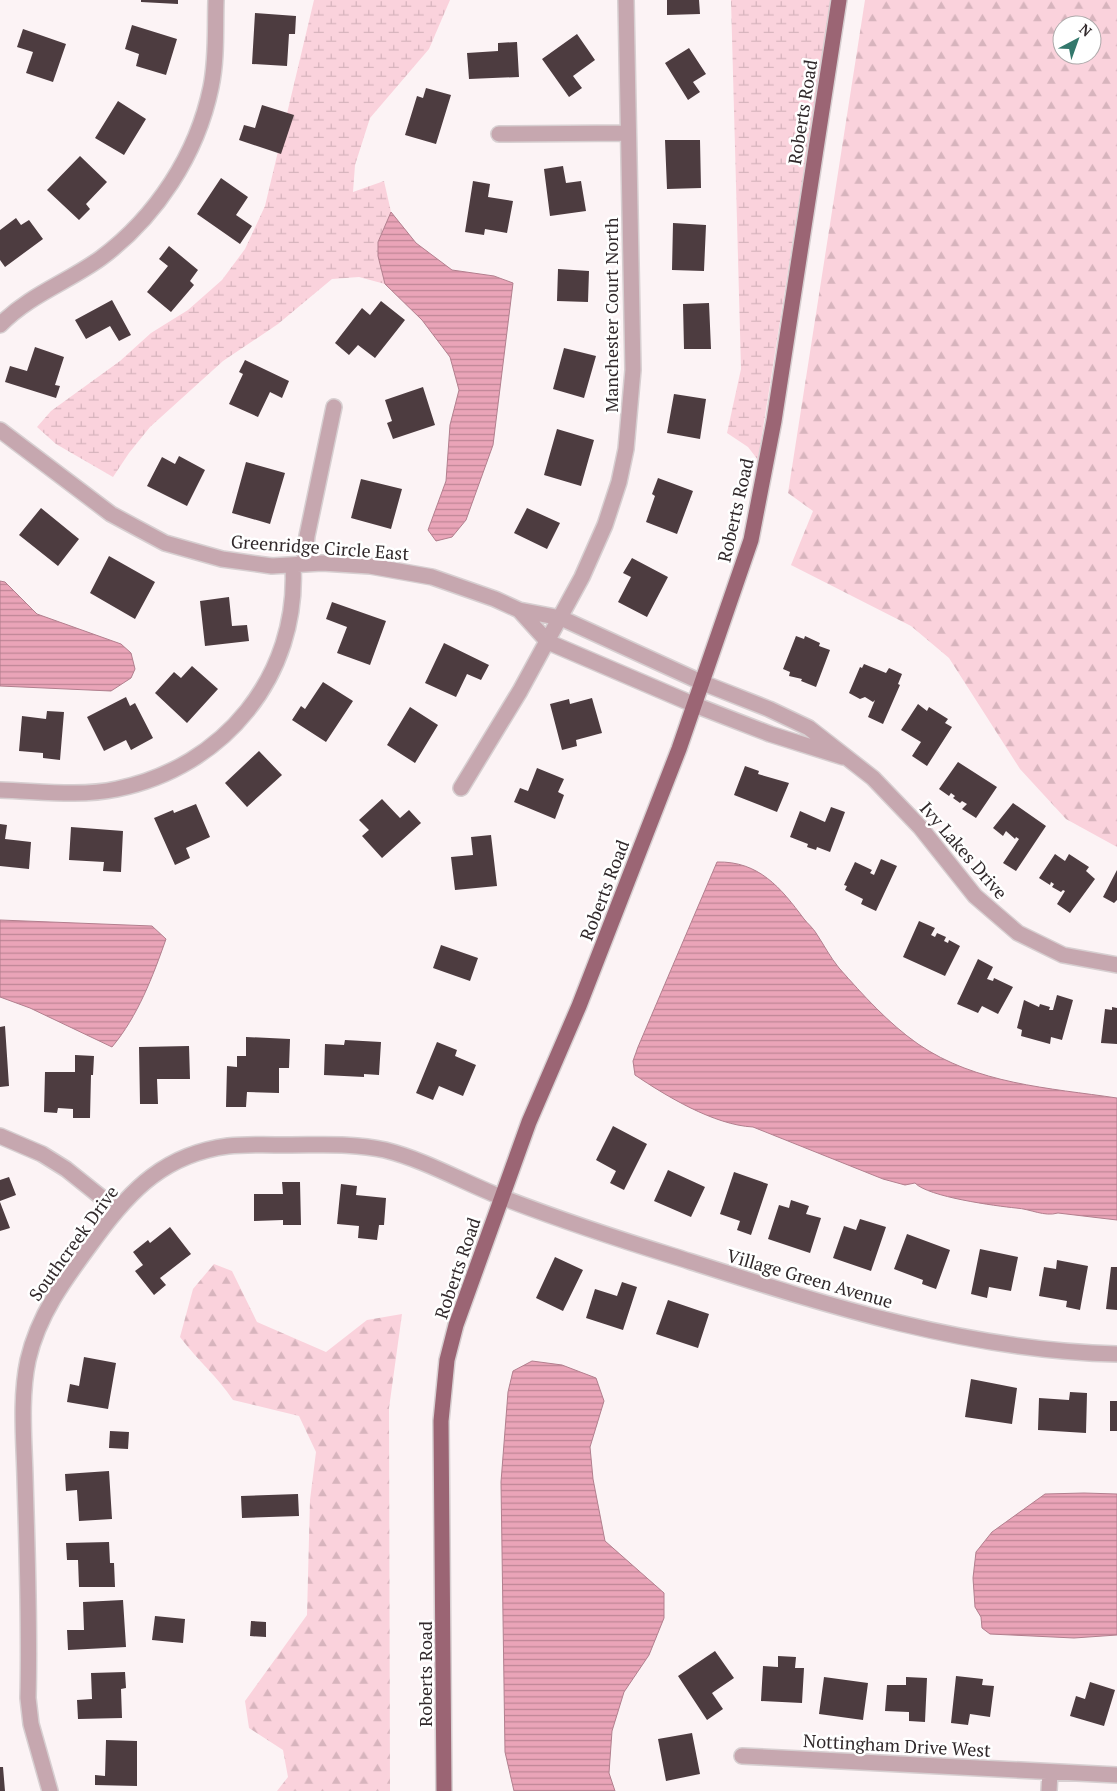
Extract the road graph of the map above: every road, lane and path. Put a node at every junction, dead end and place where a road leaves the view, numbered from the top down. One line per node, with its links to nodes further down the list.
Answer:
1 (216, 0): 6 (street)
2 (626, 0): 4 (street, Manchester Court North)
3 (839, 0): 13 (main road, Roberts Road)
4 (628, 133): 5 (street); 11 (street, Manchester Court North)
5 (499, 134)
6 (0, 325)
7 (334, 407): 9 (street)
8 (0, 430): 9 (street, Greenridge Circle East)
9 (298, 565): 10 (street, Greenridge Circle East); 17 (street)
10 (519, 610): 11 (street, Greenridge Circle East); 12 (street, Greenridge Circle East)
11 (561, 618): 12 (street, Manchester Court North); 13 (street, Greenridge Circle East)
12 (548, 642): 14 (street, Greenridge Circle East); 16 (street, Manchester Court North)
13 (703, 683): 14 (main road, Roberts Road); 15 (street, Ivy Lakes Drive)
14 (695, 705): 15 (street, Ivy Lakes Drive); 20 (main road, Roberts Road)
15 (850, 759): 18 (street, Ivy Lakes Drive)
16 (461, 788)
17 (0, 790)
18 (1117, 965)
19 (0, 1136): 21 (street)
20 (502, 1197): 21 (street, Southcreek Drive); 22 (street, Village Green Avenue); 27 (main road, Roberts Road)
21 (116, 1209): 26 (street, Southcreek Drive)
22 (1117, 1354)
23 (742, 1756): 24 (street, Nottingham Drive West)
24 (1050, 1772): 25 (street, Nottingham Drive West); 28 (street)
25 (1117, 1775)
26 (50, 1791)
27 (444, 1791)
28 (1049, 1791)

